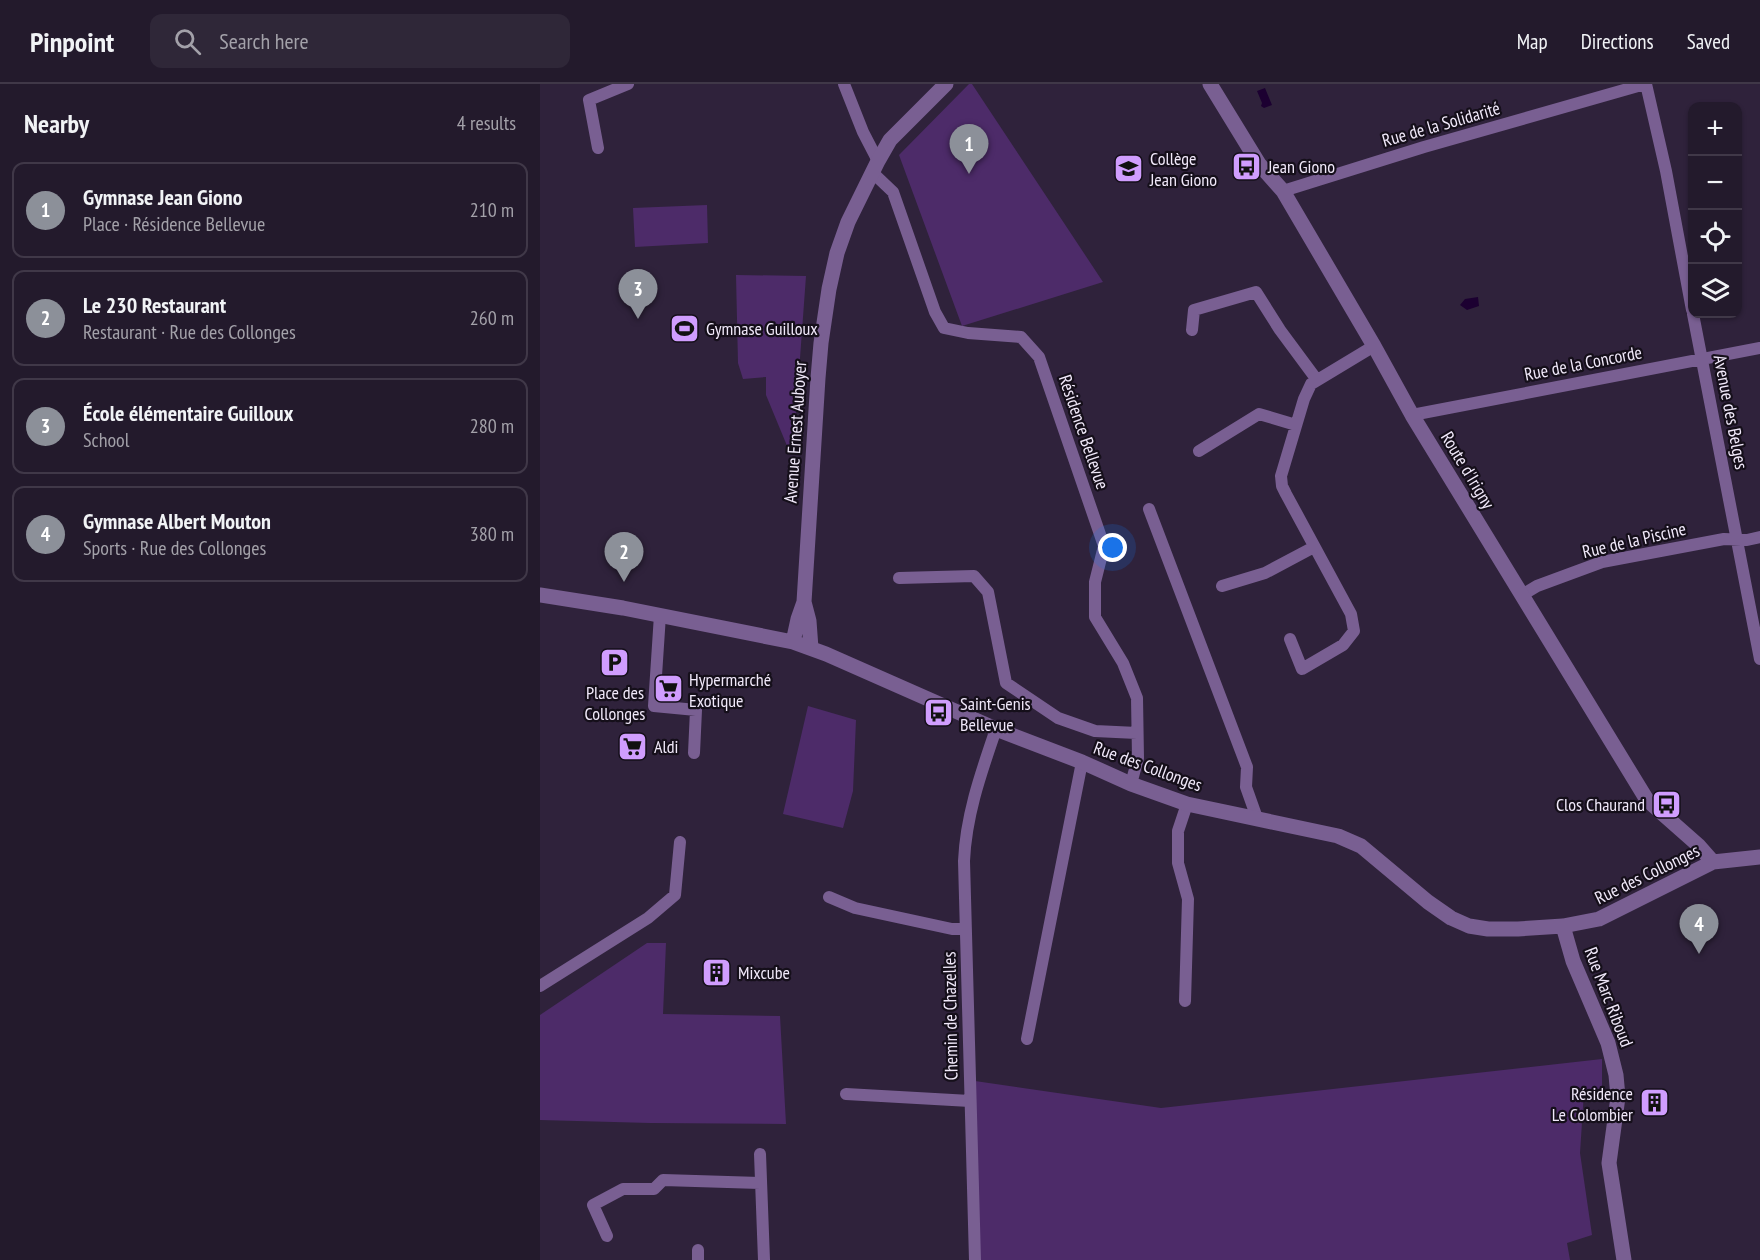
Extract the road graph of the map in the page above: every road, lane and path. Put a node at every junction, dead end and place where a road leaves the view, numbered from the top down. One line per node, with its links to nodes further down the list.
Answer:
1 (628, 84): 6 (street)
2 (844, 84): 7 (street, Résidence Bellevue)
3 (945, 84): 7 (street, Avenue Ernest Auboyer)
4 (1210, 84): 8 (street, Route d'Irigny)
5 (1645, 84): 8 (street, Rue de la Solidarité); 9 (street, Avenue des Belges)
6 (598, 148)
7 (875, 166): 27 (street, Avenue Ernest Auboyer); 34 (street, Résidence Bellevue)
8 (1283, 191): 12 (street, Route d'Irigny)
9 (1688, 286)
10 (1694, 318): 14 (street, Avenue des Belges)
11 (1192, 330): 15 (street)
12 (1374, 346): 15 (street); 16 (street, Route d'Irigny)
13 (1760, 348): 14 (street, Rue de la Concorde)
14 (1702, 358): 16 (street, Rue de la Concorde); 21 (street, Avenue des Belges)
15 (1317, 380): 17 (street)
16 (1412, 415): 26 (street, Route d'Irigny)
17 (1296, 425): 18 (street); 22 (street)
18 (1199, 451)
19 (1149, 508): 39 (street)
20 (1760, 537): 21 (street, Rue de la Piscine)
21 (1736, 540): 26 (street, Rue de la Piscine); 32 (street, Avenue des Belges)
22 (1314, 547): 24 (street); 29 (street)
23 (898, 578): 34 (street)
24 (1222, 586)
25 (540, 595): 28 (street, Rue des Collonges)
26 (1522, 595): 42 (street, Route d'Irigny)
27 (804, 602): 30 (street, Avenue Ernest Auboyer); 31 (street, Avenue Ernest Auboyer)
28 (660, 615): 30 (street, Rue des Collonges); 35 (street)
29 (1290, 639)
30 (793, 642): 31 (street, Rue des Collonges)
31 (811, 648): 33 (street, Rue des Collonges)
32 (1760, 659)
33 (996, 729): 36 (street, Rue des Collonges); 45 (street, Chemin de Chazelles)
34 (1137, 733): 37 (street, Résidence Bellevue)
35 (694, 753)
36 (1082, 762): 37 (street, Rue des Collonges); 48 (street)
37 (1131, 784): 38 (street, Rue des Collonges)
38 (1187, 804): 39 (street, Rue des Collonges); 47 (street)
39 (1257, 818): 44 (street, Rue des Collonges)
40 (681, 842): 46 (street)
41 (1760, 856): 42 (street, Rue des Collonges)
42 (1713, 862): 44 (street, Rue des Collonges)
43 (829, 897): 45 (street, Chemin de Chazelles)
44 (1563, 926): 56 (street, Rue Marc Riboud)
45 (966, 929): 50 (street, Chemin de Chazelles)
46 (540, 986)
47 (1185, 1001)
48 (1027, 1038)
49 (846, 1094): 50 (street, Chemin de Chazelles)
50 (970, 1101): 55 (street, Chemin de Chazelles)
51 (760, 1154): 52 (street)
52 (760, 1183): 53 (street); 54 (street)
53 (607, 1236)
54 (764, 1260)
55 (975, 1260)
56 (1624, 1260)

